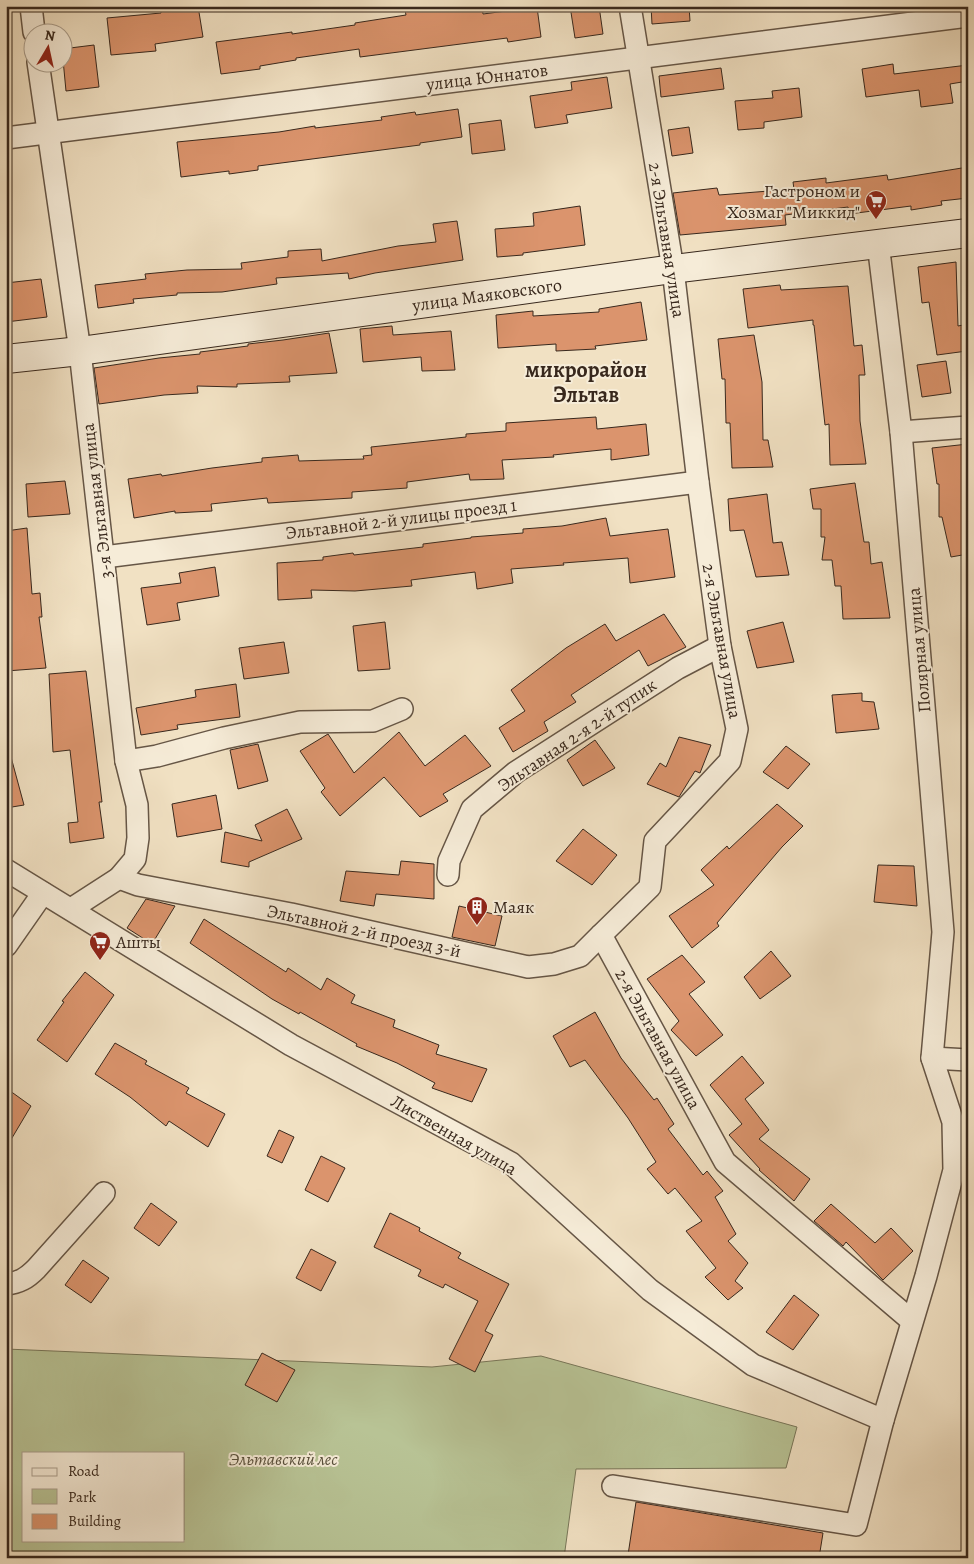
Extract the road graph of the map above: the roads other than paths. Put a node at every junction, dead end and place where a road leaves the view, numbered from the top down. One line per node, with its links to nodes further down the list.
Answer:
1 (31, 6): 4 (street)
2 (630, 6): 5 (street, 2-я Эльтавная улица)
3 (968, 16): 5 (street, улица Юннатов)
4 (33, 22)
5 (638, 58): 7 (street, улица Юннатов); 11 (street, 2-я Эльтавная улица)
6 (39, 72): 7 (street, 3-я Эльтавная улица)
7 (48, 132): 8 (street, улица Юннатов); 12 (street, 3-я Эльтавная улица)
8 (6, 138)
9 (968, 233): 10 (street, улица Маяковского)
10 (878, 243): 11 (street, улица Маяковского); 15 (street, Полярная улица)
11 (673, 269): 12 (street, улица Маяковского); 16 (street, 2-я Эльтавная улица)
12 (80, 351): 13 (street, улица Маяковского); 17 (street, 3-я Эльтавная улица)
13 (6, 359)
14 (968, 427): 15 (street)
15 (901, 432): 28 (street, Полярная улица)
16 (698, 482): 17 (street, Эльтавной 2-й улицы проезд 1); 18 (street, 2-я Эльтавная улица)
17 (104, 557): 20 (street, 3-я Эльтавная улица)
18 (720, 646): 22 (street, Эльтавная 2-я 2-й тупик); 26 (street, 2-я Эльтавная улица)
19 (402, 709): 20 (street)
20 (126, 761): 23 (street, 3-я Эльтавная улица)
21 (6, 870): 24 (street, Лиственная улица)
22 (448, 875)
23 (119, 878): 25 (street, 3-я Эльтавная улица); 26 (street, Эльтавной 2-й проезд 3-й)
24 (43, 893): 25 (street, Лиственная улица); 27 (street)
25 (71, 909): 33 (street, Лиственная улица)
26 (601, 935): 32 (street, 2-я Эльтавная улица)
27 (6, 946)
28 (932, 1058): 29 (street); 32 (street)
29 (968, 1060)
30 (104, 1193): 31 (street)
31 (6, 1284)
32 (912, 1321): 33 (street)
33 (883, 1420): 34 (street)
34 (613, 1486)

